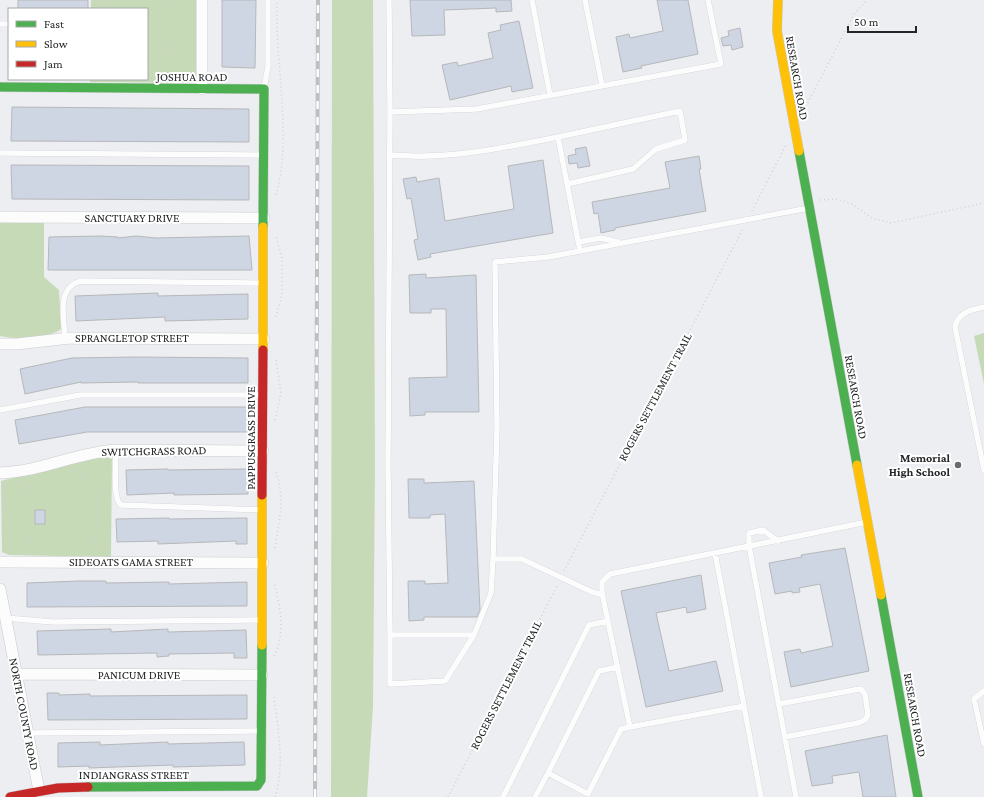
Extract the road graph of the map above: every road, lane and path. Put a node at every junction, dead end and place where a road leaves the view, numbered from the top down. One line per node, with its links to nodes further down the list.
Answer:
1 (108, 0): 13 (path)
2 (166, 0): 14 (path)
3 (171, 0): 14 (path)
4 (202, 0): 23 (street)
5 (268, 0): 24 (lane)
6 (277, 0): 34 (path)
7 (389, 0): 26 (lane)
8 (532, 0): 25 (lane)
9 (585, 0): 20 (lane)
10 (708, 0): 20 (lane)
11 (778, 0): 37 (street, RESEARCH ROAD)
12 (867, 0): 27 (path)
13 (101, 8)
14 (167, 51): 16 (path); 17 (path)
15 (192, 59): 17 (path)
16 (148, 60)
17 (192, 66): 18 (path)
18 (192, 71)
19 (85, 80): 22 (lane)
20 (602, 85): 25 (lane)
21 (0, 87): 22 (street, JOSHUA ROAD)
22 (85, 89): 23 (street, JOSHUA ROAD)
23 (202, 89): 24 (street, JOSHUA ROAD)
24 (264, 89): 31 (street, PAPPUSGRASS DRIVE)
25 (550, 95): 26 (lane)
26 (390, 112): 32 (lane)
27 (803, 112)
28 (558, 138): 32 (lane); 33 (lane); 33 (lane)
29 (789, 140): 40 (path)
30 (0, 153): 31 (lane)
31 (265, 155): 39 (street, PAPPUSGRASS DRIVE)
32 (391, 155): 96 (lane)
33 (567, 184): 43 (lane)
34 (276, 197)
35 (816, 200): 36 (path)
36 (984, 203)
37 (809, 208): 44 (lane); 69 (street, RESEARCH ROAD)
38 (0, 217): 39 (street, SANCTUARY DRIVE)
39 (264, 218): 46 (street, PAPPUSGRASS DRIVE)
40 (749, 218)
41 (745, 225): 88 (path, ROGERS SETTLEMENT TRAIL)
42 (274, 230): 48 (path)
43 (578, 242): 44 (lane); 45 (lane)
44 (620, 243): 45 (lane)
45 (580, 250): 85 (lane)
46 (264, 283): 49 (lane); 50 (street, PAPPUSGRASS DRIVE)
47 (984, 307): 61 (lane)
48 (275, 318)
49 (65, 338): 50 (street, SPRANGLETOP STREET); 51 (street, SPRANGLETOP STREET)
50 (264, 339): 53 (street, PAPPUSGRASS DRIVE)
51 (0, 344)
52 (275, 357): 55 (path)
53 (263, 395): 54 (lane); 57 (street, PAPPUSGRASS DRIVE)
54 (0, 410)
55 (274, 423)
56 (116, 450): 57 (street, SWITCHGRASS ROAD); 62 (street, SWITCHGRASS ROAD); 68 (lane)
57 (263, 451): 68 (street, PAPPUSGRASS DRIVE)
58 (275, 464): 74 (path)
59 (83, 465): 65 (path)
60 (73, 467): 65 (path)
61 (984, 470)
62 (0, 473)
63 (42, 477): 64 (path)
64 (36, 478): 66 (path); 67 (path)
65 (85, 478): 70 (path)
66 (16, 482): 67 (path); 81 (path)
67 (29, 497): 71 (path)
68 (263, 510): 87 (street, PAPPUSGRASS DRIVE)
69 (867, 522): 72 (lane); 122 (street, RESEARCH ROAD)
70 (93, 536): 77 (path); 79 (path)
71 (29, 539): 75 (path); 81 (path)
72 (778, 541): 73 (lane); 73 (lane)
73 (750, 546): 84 (lane); 104 (lane)
74 (275, 549)
75 (38, 552): 76 (path); 83 (path)
76 (45, 552)
77 (83, 552)
78 (94, 552): 79 (path)
79 (100, 552): 80 (path)
80 (106, 552)
81 (15, 553): 82 (path)
82 (23, 553)
83 (30, 553)
84 (715, 553): 92 (lane); 105 (lane)
85 (493, 559): 92 (lane); 97 (lane)
86 (0, 562): 87 (street, SIDEOATS GAMA STREET)
87 (263, 563): 94 (street, PAPPUSGRASS DRIVE)
88 (562, 575)
89 (274, 580): 98 (path)
90 (559, 582): 117 (path, ROGERS SETTLEMENT TRAIL)
91 (0, 589): 93 (street, NORTH COUNTY ROAD)
92 (603, 595): 95 (lane)
93 (5, 618): 94 (lane); 100 (street, NORTH COUNTY ROAD)
94 (262, 620): 101 (street, PAPPUSGRASS DRIVE)
95 (608, 621): 99 (lane); 118 (lane)
96 (390, 635): 97 (lane); 97 (lane)
97 (474, 635)
98 (274, 657)
99 (618, 667): 106 (lane); 111 (lane)
100 (16, 674): 101 (street, PANICUM DRIVE); 108 (street, NORTH COUNTY ROAD)
101 (262, 675): 107 (street, PAPPUSGRASS DRIVE)
102 (984, 691): 110 (lane)
103 (274, 695): 116 (path)
104 (779, 704): 109 (lane); 109 (lane)
105 (744, 706): 106 (lane); 120 (lane)
106 (630, 727): 114 (lane)
107 (262, 731): 108 (lane); 112 (street, PAPPUSGRASS DRIVE)
108 (28, 733): 113 (street, NORTH COUNTY ROAD)
109 (785, 737): 121 (lane)
110 (984, 744)
111 (548, 773): 114 (lane); 119 (lane)
112 (257, 786): 113 (street, INDIANGRASS STREET)
113 (39, 791): 115 (street, INDIANGRASS STREET)
114 (587, 795)
115 (10, 797)
116 (275, 797)
117 (448, 797)
118 (503, 797)
119 (535, 797)
120 (762, 797)
121 (796, 797)
122 (918, 797)

